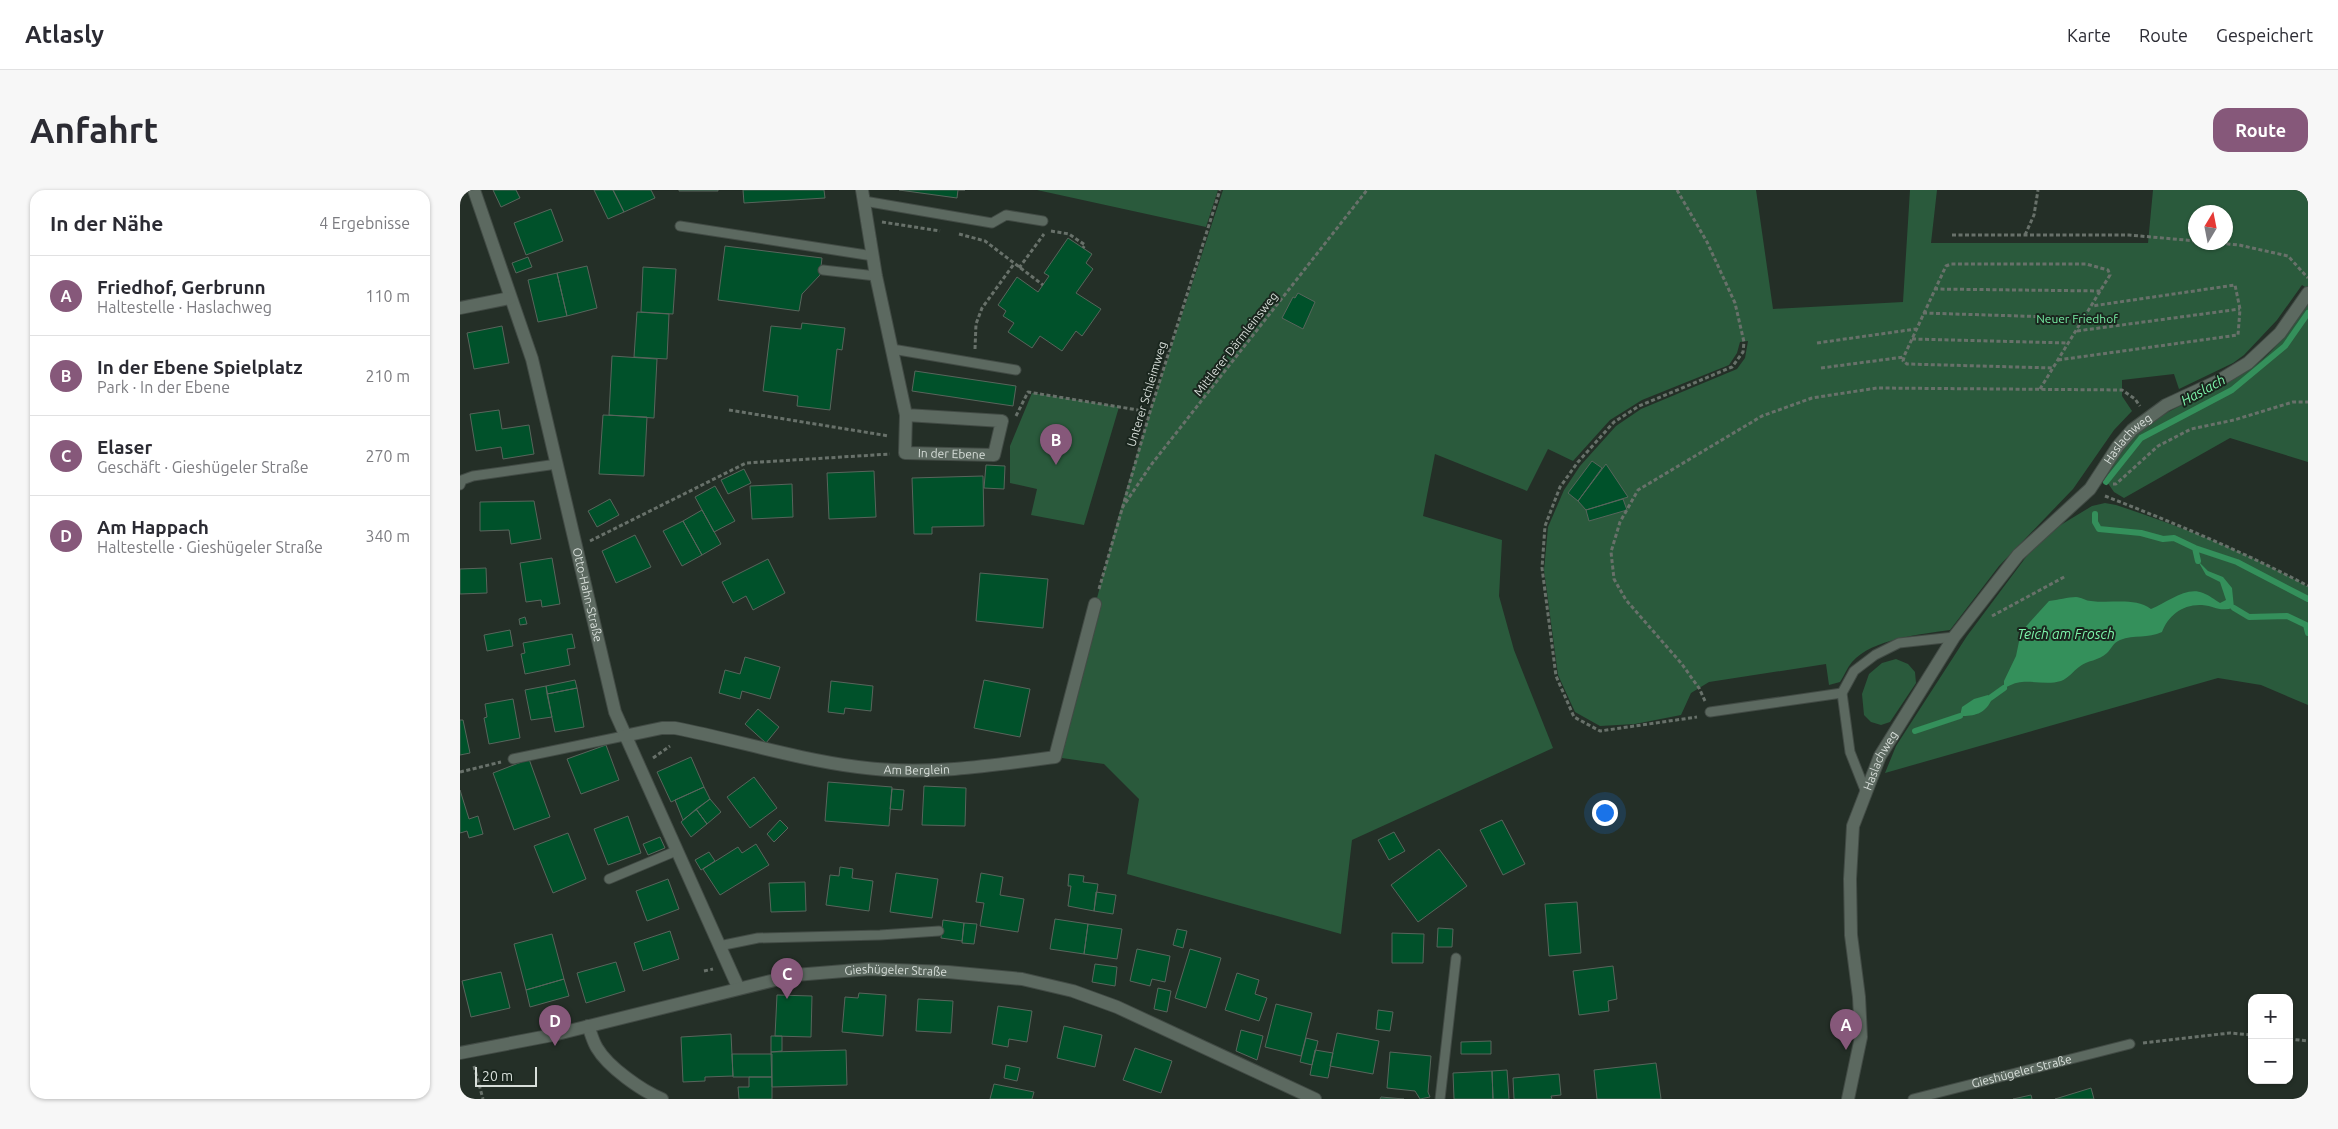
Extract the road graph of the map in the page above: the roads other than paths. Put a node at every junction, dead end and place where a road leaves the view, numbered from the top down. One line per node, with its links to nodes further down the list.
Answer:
1 (474, 190): 9 (street, Otto-Hahn-Straße)
2 (863, 196): 3 (lane); 5 (street, In der Ebene)
3 (1043, 221)
4 (680, 226): 5 (lane)
5 (873, 256): 7 (street, In der Ebene)
6 (823, 270): 7 (lane)
7 (876, 276): 11 (street, In der Ebene)
8 (2308, 293): 17 (street, Haslachweg)
9 (510, 298): 10 (street); 14 (street, Otto-Hahn-Straße)
10 (460, 308)
11 (892, 349): 12 (lane); 13 (street, In der Ebene)
12 (1016, 370)
13 (906, 415): 13 (street, In der Ebene)
14 (557, 464): 15 (lane); 20 (street, Otto-Hahn-Straße)
15 (460, 485)
16 (1095, 604): 20 (street, Am Berglein)
17 (1954, 637): 18 (lane); 22 (street, Haslachweg)
18 (1842, 693): 19 (lane); 22 (lane)
19 (1710, 712)
20 (624, 736): 21 (lane); 23 (street, Otto-Hahn-Straße)
21 (513, 759)
22 (1866, 790): 35 (street, Haslachweg)
23 (676, 851): 24 (lane); 26 (street, Otto-Hahn-Straße)
24 (608, 879)
25 (938, 931): 26 (lane)
26 (719, 946): 28 (street, Otto-Hahn-Straße)
27 (1456, 958): 34 (lane)
28 (738, 987): 29 (street, Gieshügeler Straße); 33 (street, Gieshügeler Straße)
29 (588, 1026): 31 (street, Gieshügeler Straße); 32 (street)
30 (2130, 1044): 36 (lane, Gieshügeler Straße)
31 (460, 1053)
32 (662, 1099)
33 (1314, 1099)
34 (1440, 1099)
35 (1848, 1099)
36 (1913, 1099)

